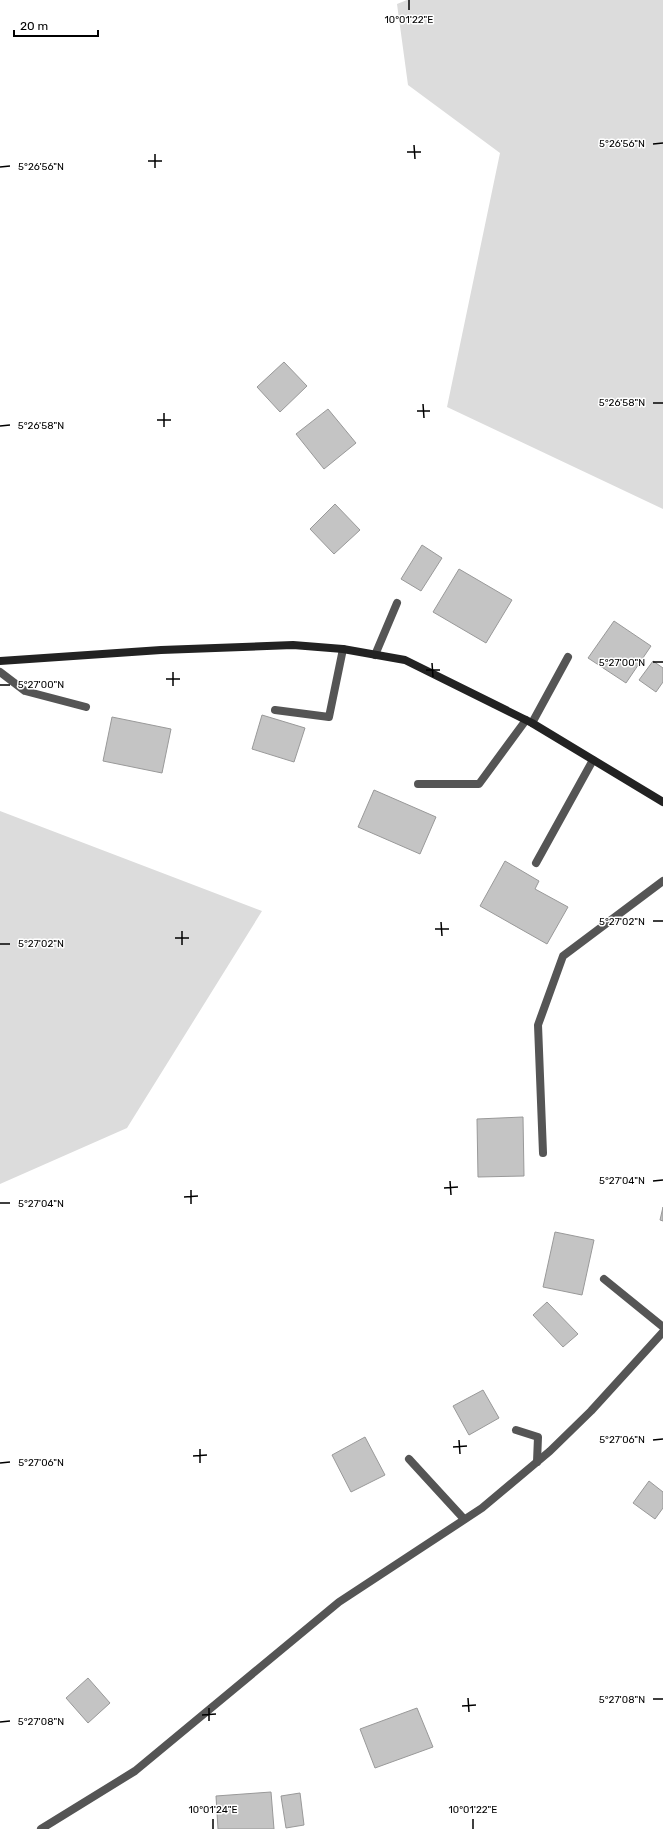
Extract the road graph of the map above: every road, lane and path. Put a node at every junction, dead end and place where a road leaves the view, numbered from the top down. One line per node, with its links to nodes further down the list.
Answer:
1 (397, 603): 3 (street)
2 (343, 649): 3 (street); 5 (street); 8 (street)
3 (375, 655): 9 (street)
4 (568, 657): 9 (street)
5 (0, 661)
6 (0, 672): 7 (street)
7 (86, 707)
8 (275, 710)
9 (529, 721): 10 (street); 11 (street)
10 (593, 760): 12 (street); 13 (street)
11 (418, 784)
12 (663, 802)
13 (536, 863)
14 (663, 881): 15 (street)
15 (543, 1153)
16 (604, 1279): 17 (street)
17 (663, 1327)
18 (663, 1332): 21 (street)
19 (516, 1430): 21 (street)
20 (409, 1459): 22 (street)
21 (537, 1462): 22 (street)
22 (464, 1519): 23 (street)
23 (41, 1829)

